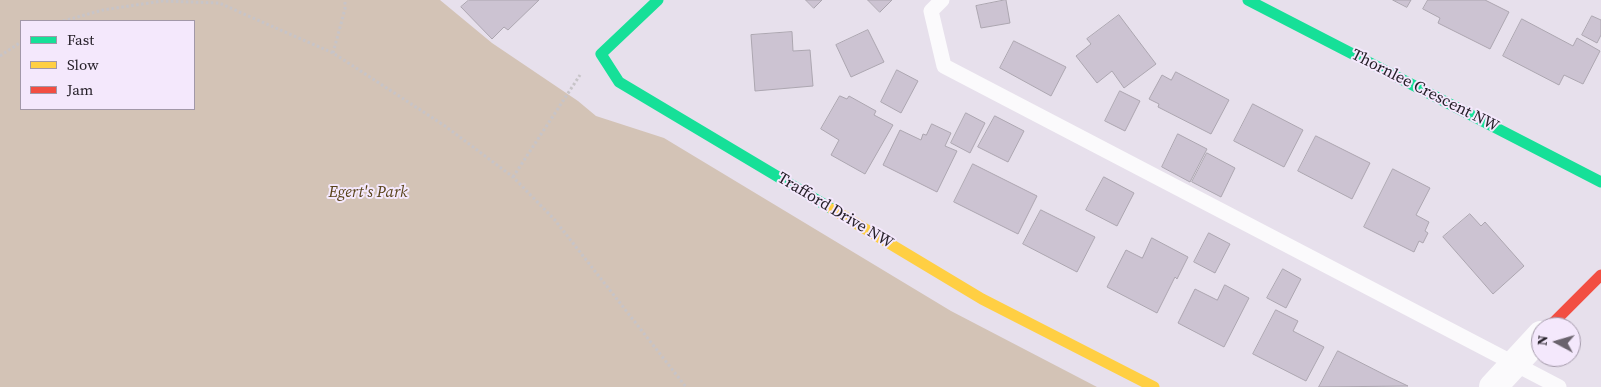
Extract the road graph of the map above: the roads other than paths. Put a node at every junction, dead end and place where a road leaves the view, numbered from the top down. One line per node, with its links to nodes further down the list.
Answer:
1 (658, 0): 9 (street, Trafford Drive NW)
2 (942, 0): 8 (lane)
3 (1248, 0): 4 (street, Thornlee Crescent NW)
4 (1601, 182)
5 (1601, 275): 6 (street)
6 (1559, 317)
7 (1531, 345): 8 (street)
8 (1513, 364): 10 (street); 11 (lane)
9 (1154, 387)
10 (1493, 387)
11 (1559, 387)

